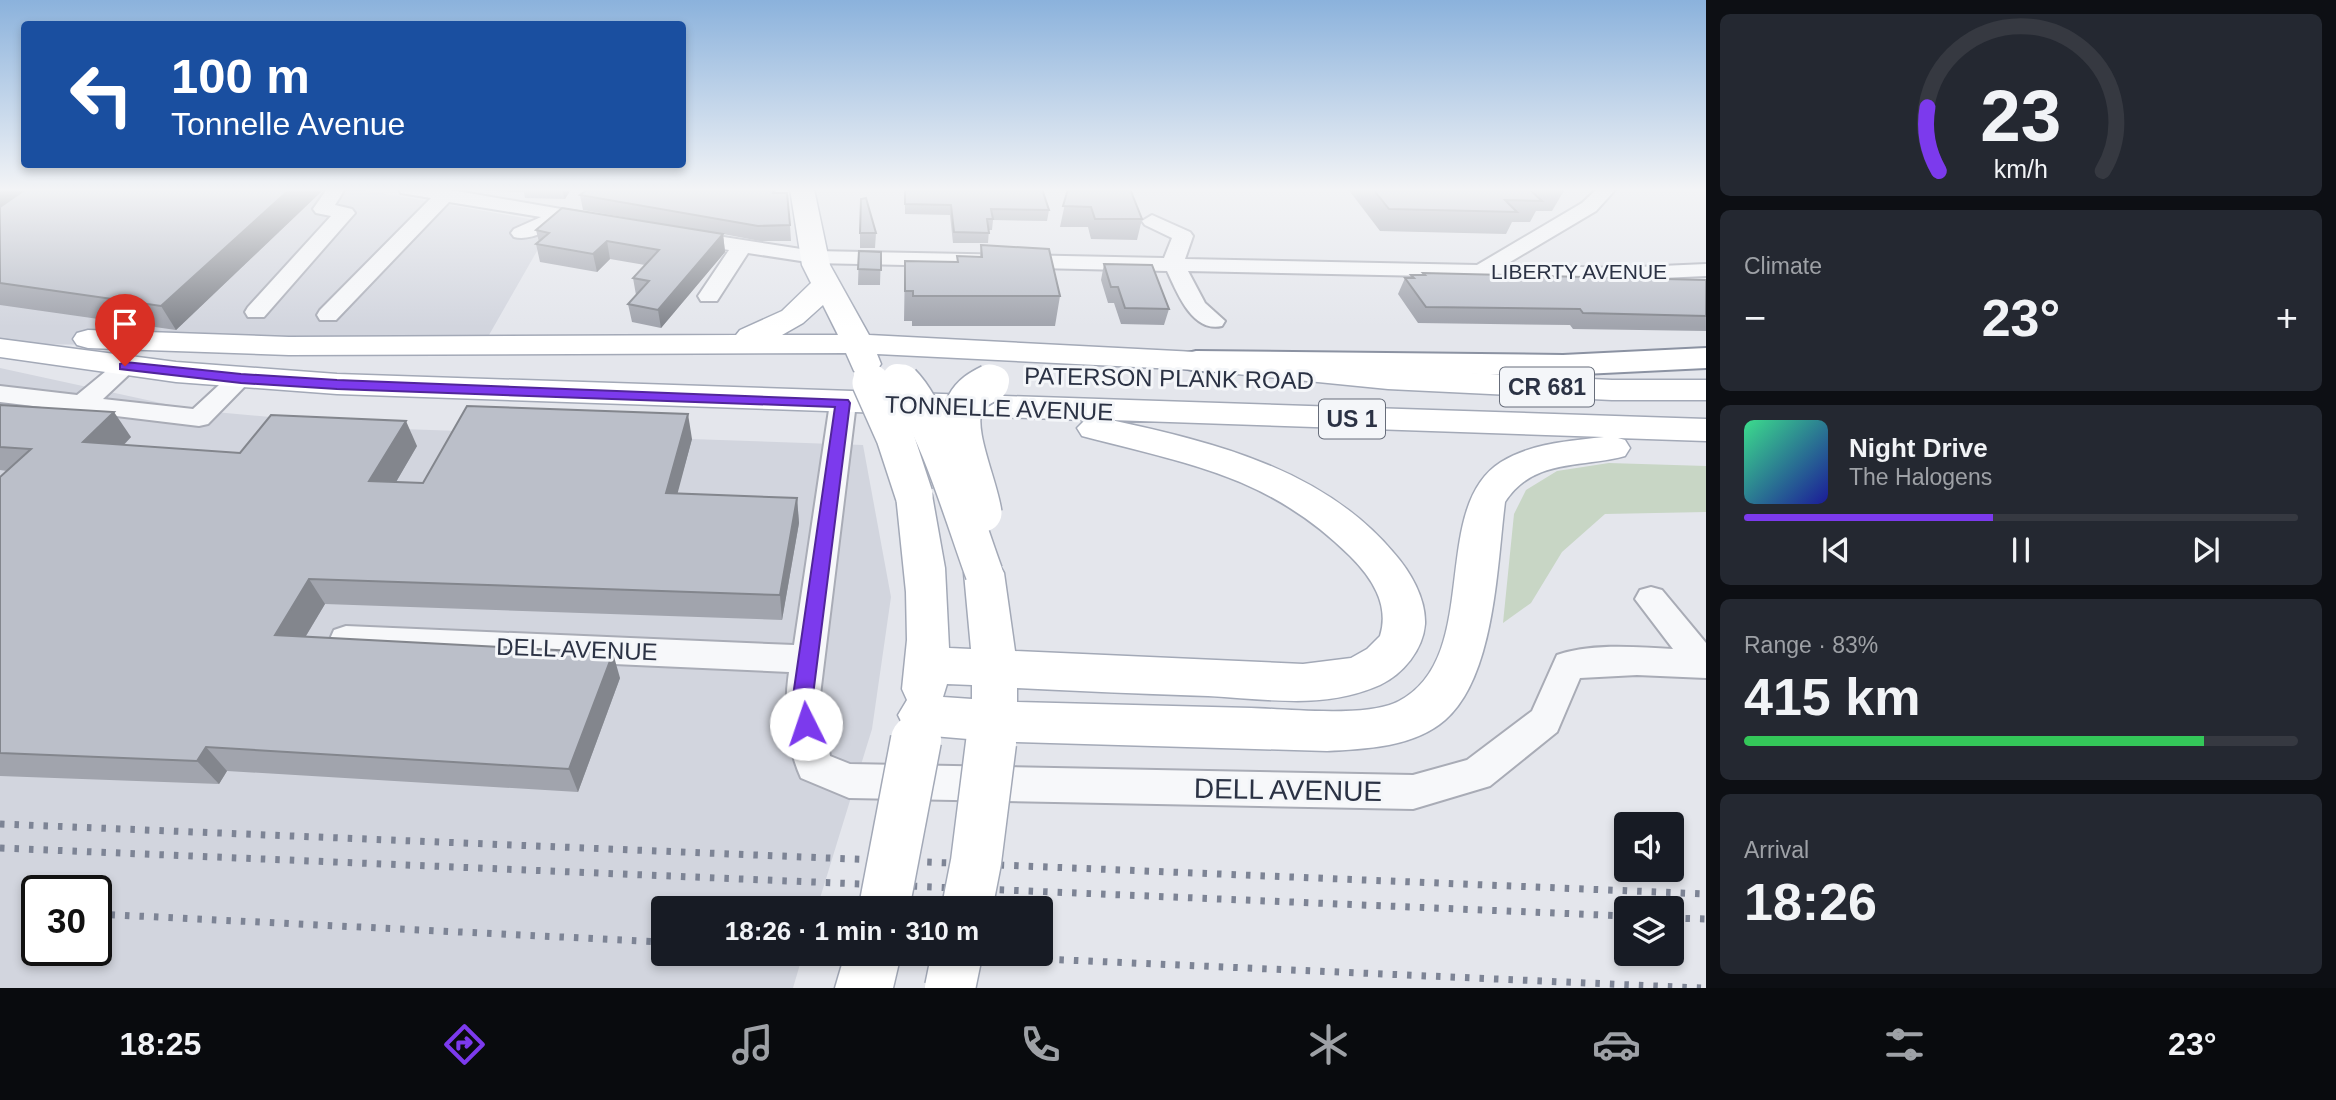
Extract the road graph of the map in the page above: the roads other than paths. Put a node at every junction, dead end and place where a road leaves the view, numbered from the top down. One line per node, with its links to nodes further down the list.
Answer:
1 (325, 235): 13 (street)
2 (406, 235): 14 (street)
3 (674, 235): 7 (street, LIBERTY AVENUE)
4 (812, 235): 9 (main road)
5 (1181, 235): 8 (street)
6 (1542, 235): 11 (street)
7 (741, 247): 9 (street, LIBERTY AVENUE); 12 (street)
8 (1173, 263): 9 (street, LIBERTY AVENUE); 11 (street, LIBERTY AVENUE); 15 (street)
9 (819, 270): 17 (main road); 21 (main road)
10 (1706, 270): 11 (street, LIBERTY AVENUE)
11 (1481, 271)
12 (709, 296)
13 (256, 312)
14 (328, 315)
15 (1214, 321)
16 (0, 328): 17 (main road)
17 (730, 343): 21 (main road)
18 (0, 348): 22 (main road, TONNELLE AVENUE / US 1)
19 (1706, 358): 20 (highway)
20 (1196, 361): 21 (main road, PATERSON PLANK ROAD); 24 (main road, PATERSON PLANK ROAD / CR 681)
21 (874, 365): 31 (main road, PATERSON PLANK ROAD, bridge); 36 (main road, bridge)
22 (125, 366): 23 (main road, TONNELLE AVENUE / US 1); 29 (street)
23 (241, 379): 28 (main road, TONNELLE AVENUE / US 1); 29 (street)
24 (1388, 379): 25 (main road, PATERSON PLANK ROAD / CR 681); 27 (main road, PATERSON PLANK ROAD)
25 (1706, 390)
26 (0, 394): 29 (street)
27 (996, 394): 28 (main road, TONNELLE AVENUE / US 1); 30 (main road, TONNELLE AVENUE / US 1); 31 (main road, PATERSON PLANK ROAD, bridge); 37 (main road)
28 (843, 403): 34 (street)
29 (82, 404)
30 (1706, 432): 39 (main road)
31 (984, 573): 37 (main road, PATERSON PLANK ROAD)
32 (1651, 598): 35 (street)
33 (346, 639): 34 (street, DELL AVENUE)
34 (807, 659): 35 (street, DELL AVENUE)
35 (1705, 664)
36 (928, 665): 37 (main road); 38 (main road)
37 (993, 668): 39 (main road, PATERSON PLANK ROAD)
38 (919, 727): 39 (main road); 40 (main road, bridge)
39 (993, 732): 41 (main road, PATERSON PLANK ROAD, bridge)
40 (886, 896)
41 (969, 896)
42 (870, 966): 44 (main road)
43 (955, 966): 45 (main road, bridge)
44 (864, 988)
45 (950, 988)

